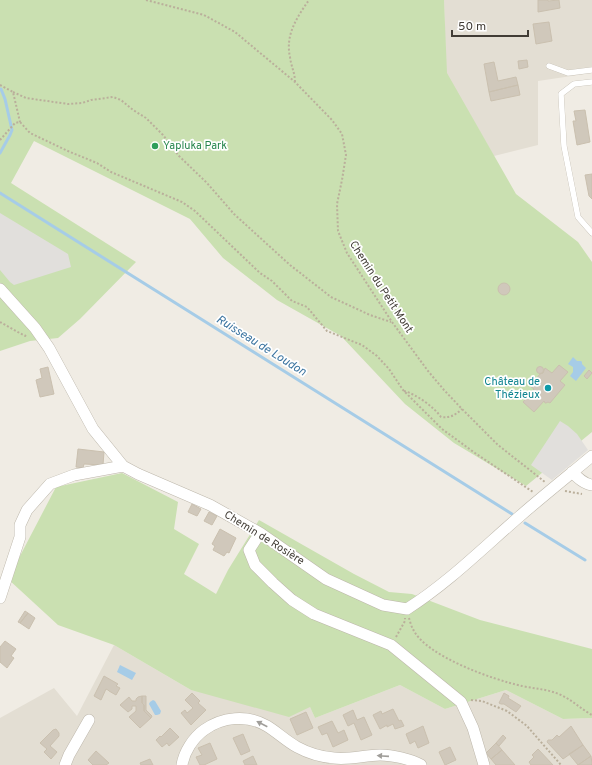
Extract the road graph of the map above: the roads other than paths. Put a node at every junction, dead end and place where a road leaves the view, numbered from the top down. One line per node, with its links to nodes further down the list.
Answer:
1 (549, 66): 2 (lane)
2 (592, 70)
3 (592, 82): 4 (lane)
4 (592, 233)
5 (0, 289): 7 (street, Chemin de Rosière)
6 (592, 456): 8 (street)
7 (123, 466): 10 (street, Chemin de Rosière); 11 (street)
8 (572, 472): 9 (street); 10 (street, Chemin de Rosière)
9 (588, 490)
10 (260, 533): 17 (street)
11 (0, 598)
12 (89, 720): 14 (street)
13 (361, 761): 15 (street, one-way to 15); 16 (street, one-way to 13)
14 (65, 765)
15 (182, 765)
16 (421, 765)
17 (484, 765)

